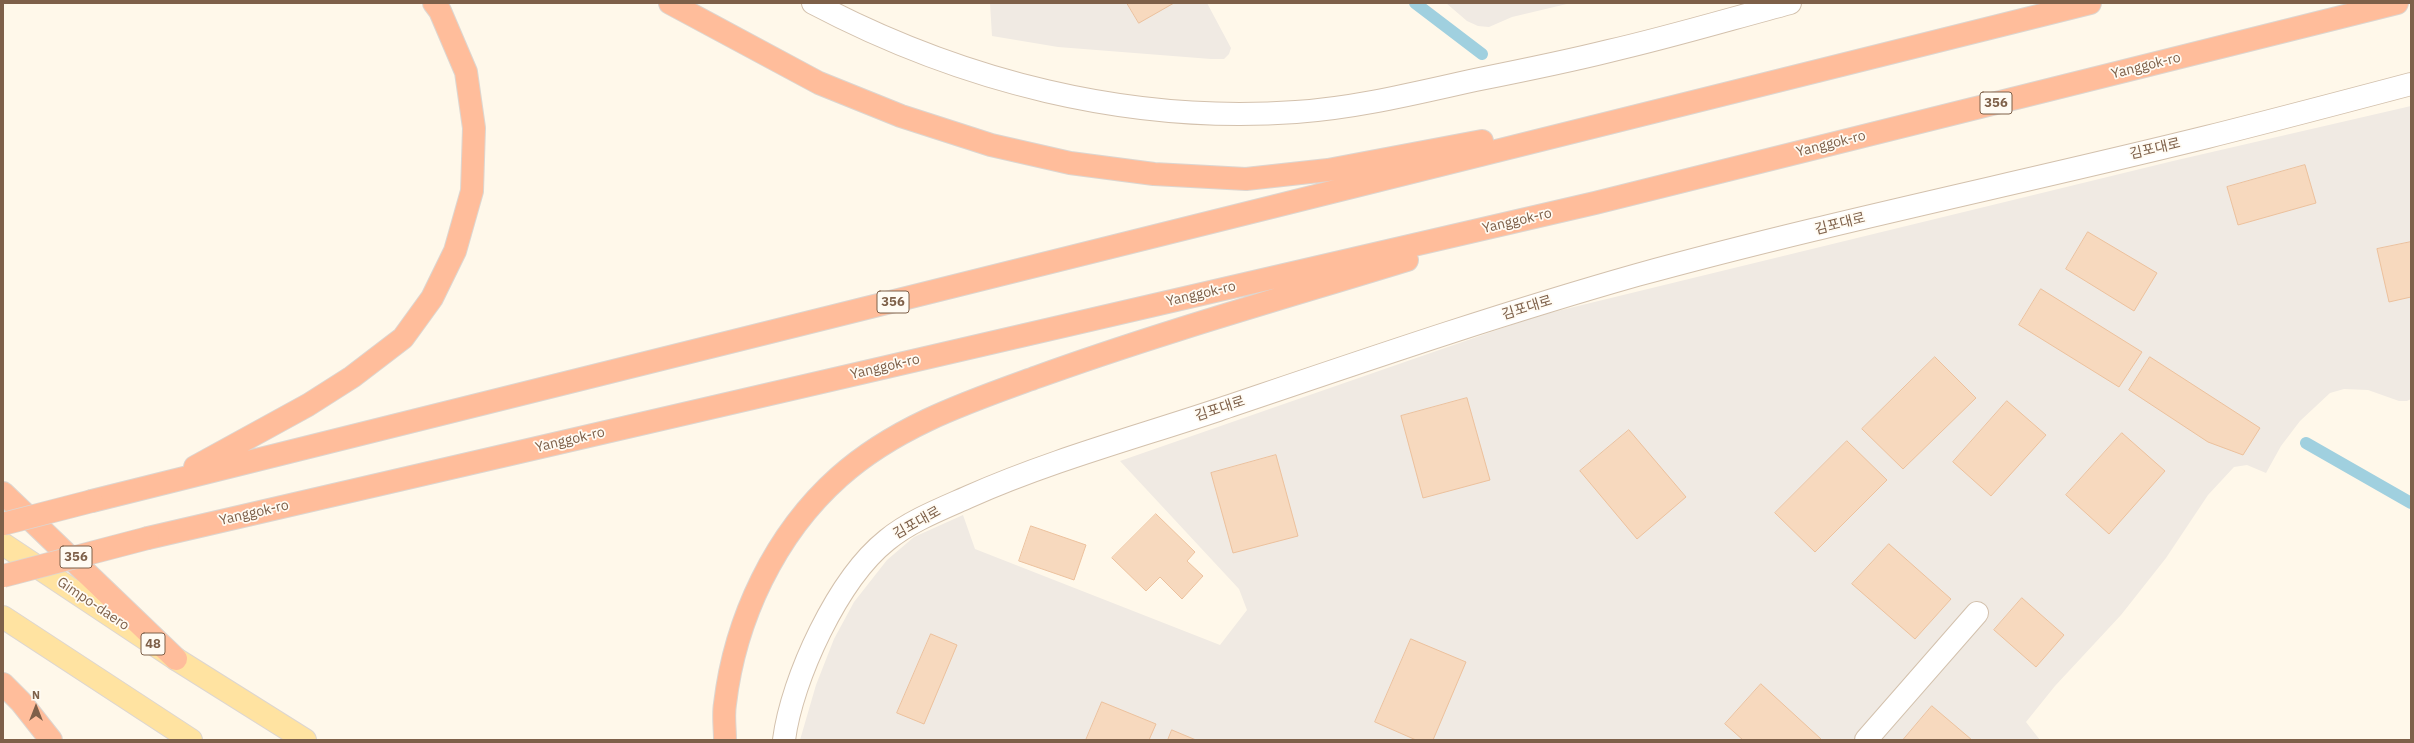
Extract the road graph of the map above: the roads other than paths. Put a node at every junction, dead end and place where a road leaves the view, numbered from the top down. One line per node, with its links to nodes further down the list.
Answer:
1 (434, 3): 10 (highway)
2 (670, 3): 8 (highway)
3 (813, 3): 4 (lane)
4 (1790, 3)
5 (2090, 3): 8 (highway, 356)
6 (2397, 3): 9 (highway, Yanggok-ro / 356)
7 (2411, 84): 23 (lane, 김포대로)
8 (1694, 102): 10 (highway, 356)
9 (1595, 203): 14 (highway, Yanggok-ro / 356, bridge); 22 (highway)
10 (169, 482): 12 (highway, 356, bridge)
11 (3, 493): 17 (highway)
12 (3, 524)
13 (3, 544): 17 (main road, Gimpo-daero / 48)
14 (3, 576)
15 (1977, 614): 24 (lane)
16 (3, 617): 20 (main road)
17 (176, 659): 21 (main road, Gimpo-daero / 48)
18 (3, 684): 19 (highway)
19 (51, 740)
20 (191, 740)
21 (305, 740)
22 (725, 740)
23 (784, 740)
24 (1866, 740)

